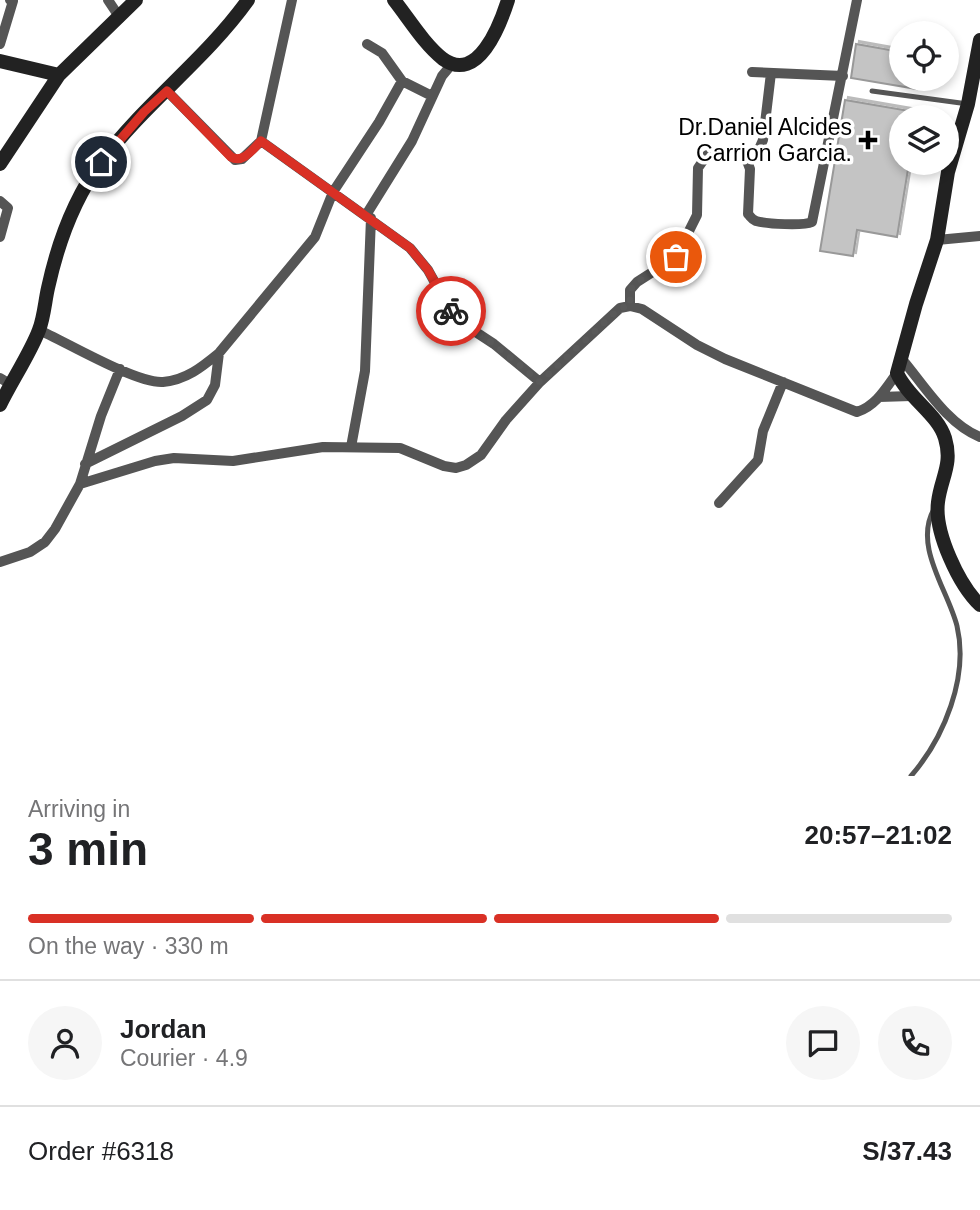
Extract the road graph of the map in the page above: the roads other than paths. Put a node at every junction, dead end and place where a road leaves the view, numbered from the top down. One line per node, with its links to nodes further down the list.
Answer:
1 (10, 0): 10 (street)
2 (108, 0): 8 (street)
3 (247, 0): 19 (street)
4 (292, 0): 23 (street)
5 (394, 0): 13 (street)
6 (508, 0): 13 (street)
7 (856, 0): 17 (street)
8 (127, 7): 16 (street)
9 (980, 40): 22 (street)
10 (0, 44)
11 (367, 44): 18 (street)
12 (0, 61): 16 (street)
13 (452, 64): 21 (street)
14 (752, 72): 15 (street)
15 (771, 74): 17 (street); 24 (street)
16 (59, 75): 25 (street)
17 (843, 76): 24 (street)
18 (402, 80): 21 (street); 26 (street)
19 (167, 91): 23 (street); 33 (street)
20 (872, 91): 22 (lane)
21 (432, 96): 28 (street)
22 (968, 104): 31 (street)
23 (261, 141): 26 (street)
24 (747, 161): 32 (street)
25 (0, 164)
26 (333, 192): 28 (street); 34 (street)
27 (0, 201): 30 (street)
28 (369, 217): 38 (street); 44 (street)
29 (980, 236): 31 (street)
30 (0, 237)
31 (937, 240): 35 (street)
32 (630, 306): 38 (street); 39 (street)
33 (39, 330): 36 (street); 37 (street)
34 (219, 353): 36 (street); 45 (street)
35 (899, 366): 40 (street); 41 (street); 43 (street)
36 (120, 369): 45 (street)
37 (5, 381): 42 (street)
38 (540, 382): 44 (street)
39 (783, 382): 41 (street); 47 (street)
40 (911, 396): 41 (street); 48 (street)
41 (880, 397)
42 (0, 405)
43 (980, 437)
44 (351, 447): 46 (street)
45 (85, 464): 46 (street)
46 (80, 484): 49 (street)
47 (719, 503)
48 (937, 503): 50 (street); 51 (lane)
49 (0, 562)
50 (980, 605)
51 (911, 776)

